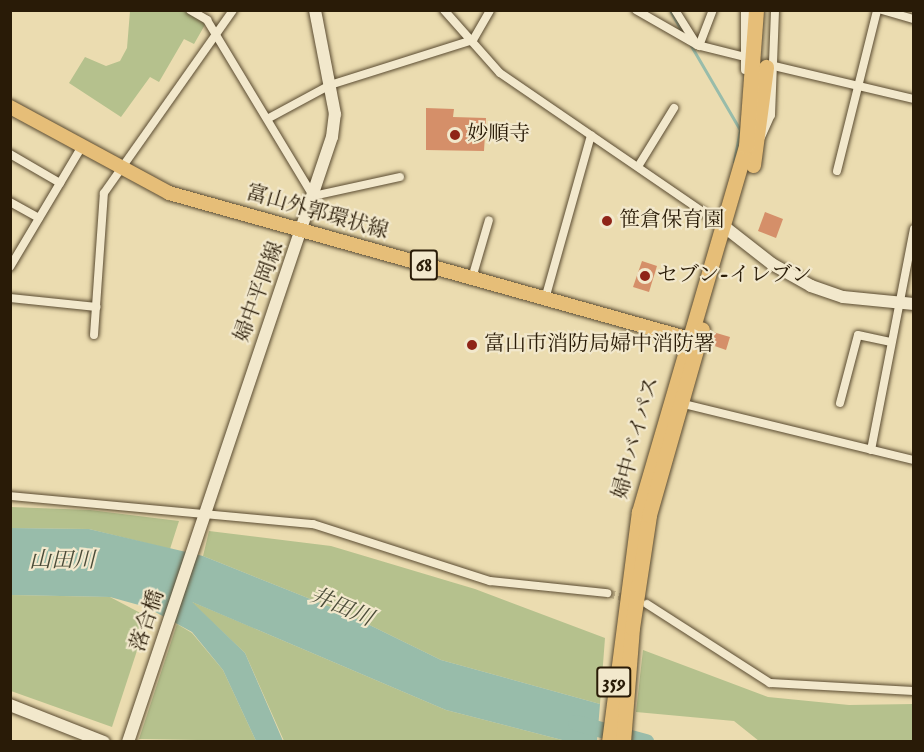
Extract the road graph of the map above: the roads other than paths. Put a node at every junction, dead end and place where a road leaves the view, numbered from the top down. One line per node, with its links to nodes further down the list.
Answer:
1 (190, 10): 16 (street)
2 (232, 10): 16 (street)
3 (315, 10): 21 (main road, 婦中平岡線)
4 (444, 10): 17 (street)
5 (490, 10): 17 (street)
6 (636, 10): 18 (street)
7 (675, 10): 18 (street)
8 (713, 10): 18 (street)
9 (745, 10): 19 (street)
10 (756, 10): 28 (highway, 婦中バイパス / 359)
11 (766, 10): 28 (highway, 婦中バイパス / 359)
12 (775, 10): 20 (street)
13 (877, 10): 22 (street)
14 (882, 10): 15 (street)
15 (914, 19)
16 (217, 36): 26 (street); 32 (street)
17 (473, 40): 21 (street); 27 (street)
18 (698, 45): 19 (street)
19 (745, 57): 28 (street)
20 (774, 66): 22 (street); 28 (street)
21 (330, 85): 26 (street); 36 (main road, 婦中平岡線)
22 (858, 86): 23 (street); 33 (street)
23 (914, 99)
24 (10, 107): 29 (main road, 富山外郭環状線 / 68)
25 (674, 108): 31 (street)
26 (269, 118): 36 (street)
27 (591, 135): 31 (street); 47 (street)
28 (752, 146): 41 (highway, 婦中バイパス / 359)
29 (81, 148): 32 (main road, 富山外郭環状線 / 68); 35 (street)
30 (10, 154): 35 (street)
31 (639, 165): 41 (street)
32 (122, 171): 42 (main road, 富山外郭環状線 / 68); 50 (street)
33 (837, 171)
34 (400, 177): 36 (street)
35 (60, 183): 38 (street)
36 (313, 196): 42 (main road, 婦中平岡線)
37 (10, 202): 38 (street)
38 (39, 218): 44 (street)
39 (489, 220): 45 (street)
40 (914, 229): 43 (street)
41 (730, 231): 48 (main road); 52 (highway, 婦中バイパス / 359)
42 (302, 232): 45 (main road, 富山外郭環状線 / 68); 59 (main road, 婦中平岡線)
43 (912, 244): 48 (street)
44 (12, 261)
45 (472, 278): 47 (main road, 富山外郭環状線 / 68)
46 (10, 298): 50 (street)
47 (545, 299): 52 (main road, 富山外郭環状線 / 68)
48 (900, 304): 49 (main road); 53 (street)
49 (914, 304)
50 (97, 307): 51 (street)
51 (94, 334)
52 (693, 339): 54 (highway, 婦中バイパス / 359); 62 (highway, 婦中バイパス / 359)
53 (891, 342): 55 (street); 56 (street)
54 (680, 403): 56 (street); 62 (highway, 婦中バイパス / 359)
55 (840, 403)
56 (871, 450): 57 (street)
57 (914, 460)
58 (10, 496): 59 (street)
59 (205, 514): 60 (street); 66 (main road, 落合橋)
60 (607, 593)
61 (647, 604): 63 (street)
62 (626, 626): 67 (highway, 婦中バイパス / 359); 68 (highway, 婦中バイパス / 359)
63 (914, 691)
64 (10, 705): 65 (main road)
65 (104, 741)
66 (128, 741)
67 (609, 741)
68 (623, 741)

